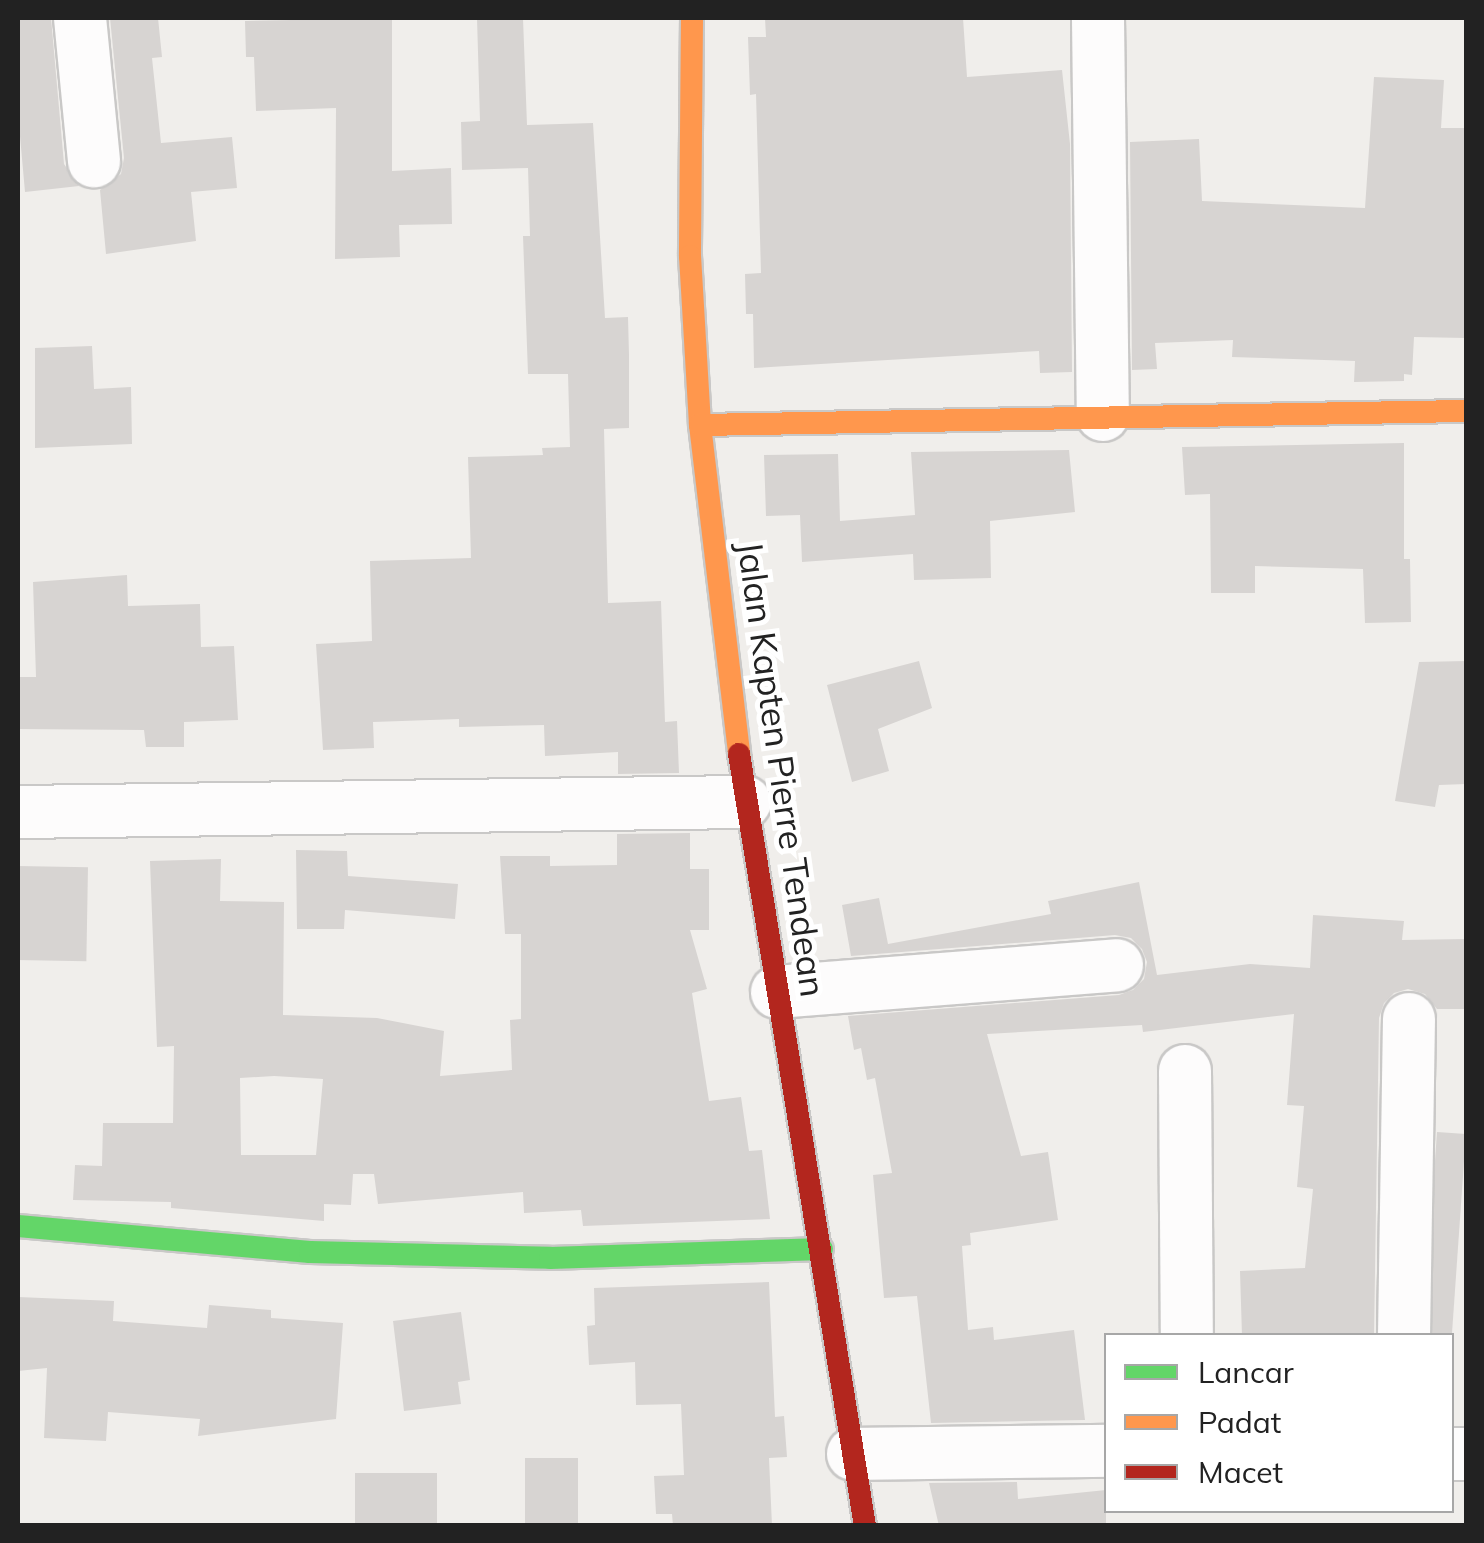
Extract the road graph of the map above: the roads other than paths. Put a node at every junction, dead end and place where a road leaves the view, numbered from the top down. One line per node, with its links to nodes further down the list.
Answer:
1 (80, 18): 4 (street)
2 (692, 18): 7 (street, Jalan Kapten Pierre Tendean)
3 (1098, 18): 6 (street)
4 (94, 161)
5 (1466, 410): 6 (street)
6 (1103, 414): 7 (street)
7 (700, 425): 8 (street, Jalan Kapten Pierre Tendean)
8 (745, 802): 9 (street); 11 (street, Jalan Kapten Pierre Tendean)
9 (18, 812)
10 (1118, 964): 11 (street)
11 (777, 992): 15 (street, Jalan Kapten Pierre Tendean)
12 (1409, 1019): 17 (street)
13 (1186, 1071): 16 (street)
14 (18, 1226): 15 (street)
15 (822, 1249): 19 (street, Jalan Kapten Pierre Tendean)
16 (1188, 1333)
17 (1404, 1333)
18 (1104, 1451): 19 (street)
19 (853, 1454): 20 (street, Jalan Kapten Pierre Tendean)
20 (865, 1526)

